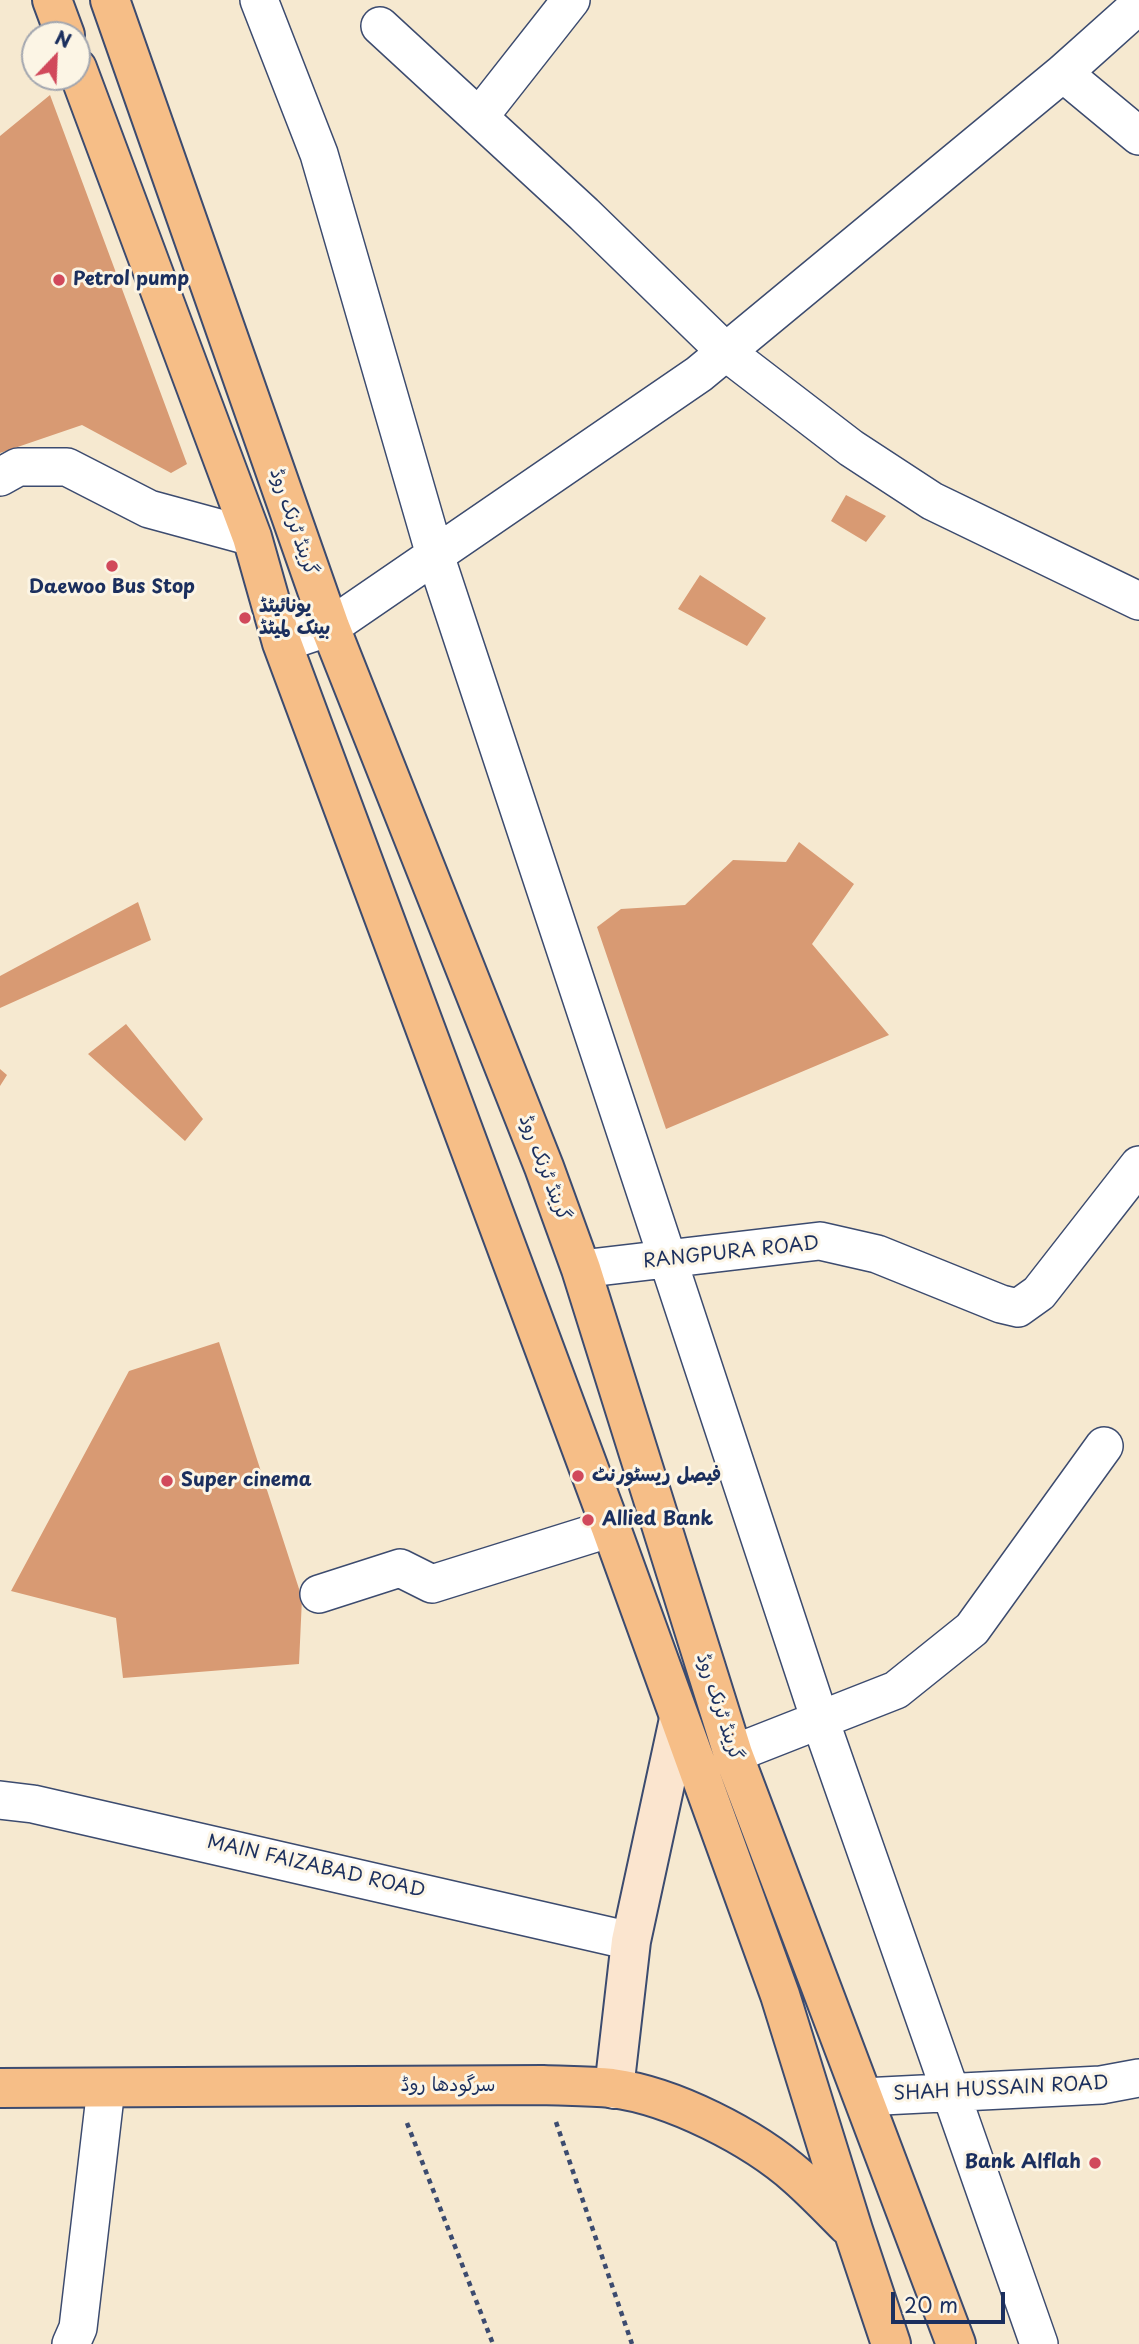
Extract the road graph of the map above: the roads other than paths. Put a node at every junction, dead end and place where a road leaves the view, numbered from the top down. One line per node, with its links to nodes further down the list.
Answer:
1 (52, 0): 6 (main road)
2 (110, 0): 17 (main road, گرینڈ ٹرنک روڈ)
3 (259, 0): 15 (street)
4 (571, 0): 10 (street)
5 (1139, 5): 8 (street)
6 (60, 21)
7 (380, 26): 10 (street)
8 (1063, 73): 11 (street); 12 (street)
9 (86, 91): 14 (main road, گرینڈ ٹرنک روڈ)
10 (479, 117): 12 (street)
11 (1139, 135)
12 (726, 352): 15 (street); 16 (street)
13 (0, 477): 14 (street)
14 (252, 537): 18 (main road, گرینڈ ٹرنک روڈ)
15 (435, 555): 17 (street); 20 (street)
16 (1139, 601)
17 (330, 627): 18 (street); 21 (main road, گرینڈ ٹرنک روڈ)
18 (282, 643): 23 (main road, گرینڈ ٹرنک روڈ)
19 (1139, 1165): 20 (street, RANGPURA ROAD)
20 (667, 1259): 21 (street, RANGPURA ROAD); 26 (street)
21 (581, 1269): 27 (main road, گرینڈ ٹرنک روڈ)
22 (1104, 1446): 26 (street)
23 (611, 1528): 24 (street); 25 (main road, گرینڈ ٹرنک روڈ)
24 (319, 1594)
25 (679, 1719): 29 (main road); 36 (main road, گرینڈ ٹرنک روڈ)
26 (820, 1720): 27 (street); 34 (street)
27 (733, 1754): 35 (main road, گرینڈ ٹرنک روڈ)
28 (0, 1800): 29 (street, MAIN FAIZABAD ROAD)
29 (631, 1941): 33 (main road)
30 (1139, 2078): 34 (street, SHAH HUSSAIN ROAD)
31 (0, 2088): 32 (main road, سرگودھا روڈ)
32 (106, 2088): 33 (main road, سرگودھا روڈ); 37 (street)
33 (614, 2088): 36 (main road, سرگودھا روڈ)
34 (949, 2092): 35 (street, SHAH HUSSAIN ROAD); 40 (street)
35 (863, 2097): 39 (main road, گرینڈ ٹرنک روڈ)
36 (853, 2230): 38 (main road, گرینڈ ٹرنک روڈ)
37 (71, 2344)
38 (891, 2344)
39 (956, 2344)
40 (1039, 2344)

